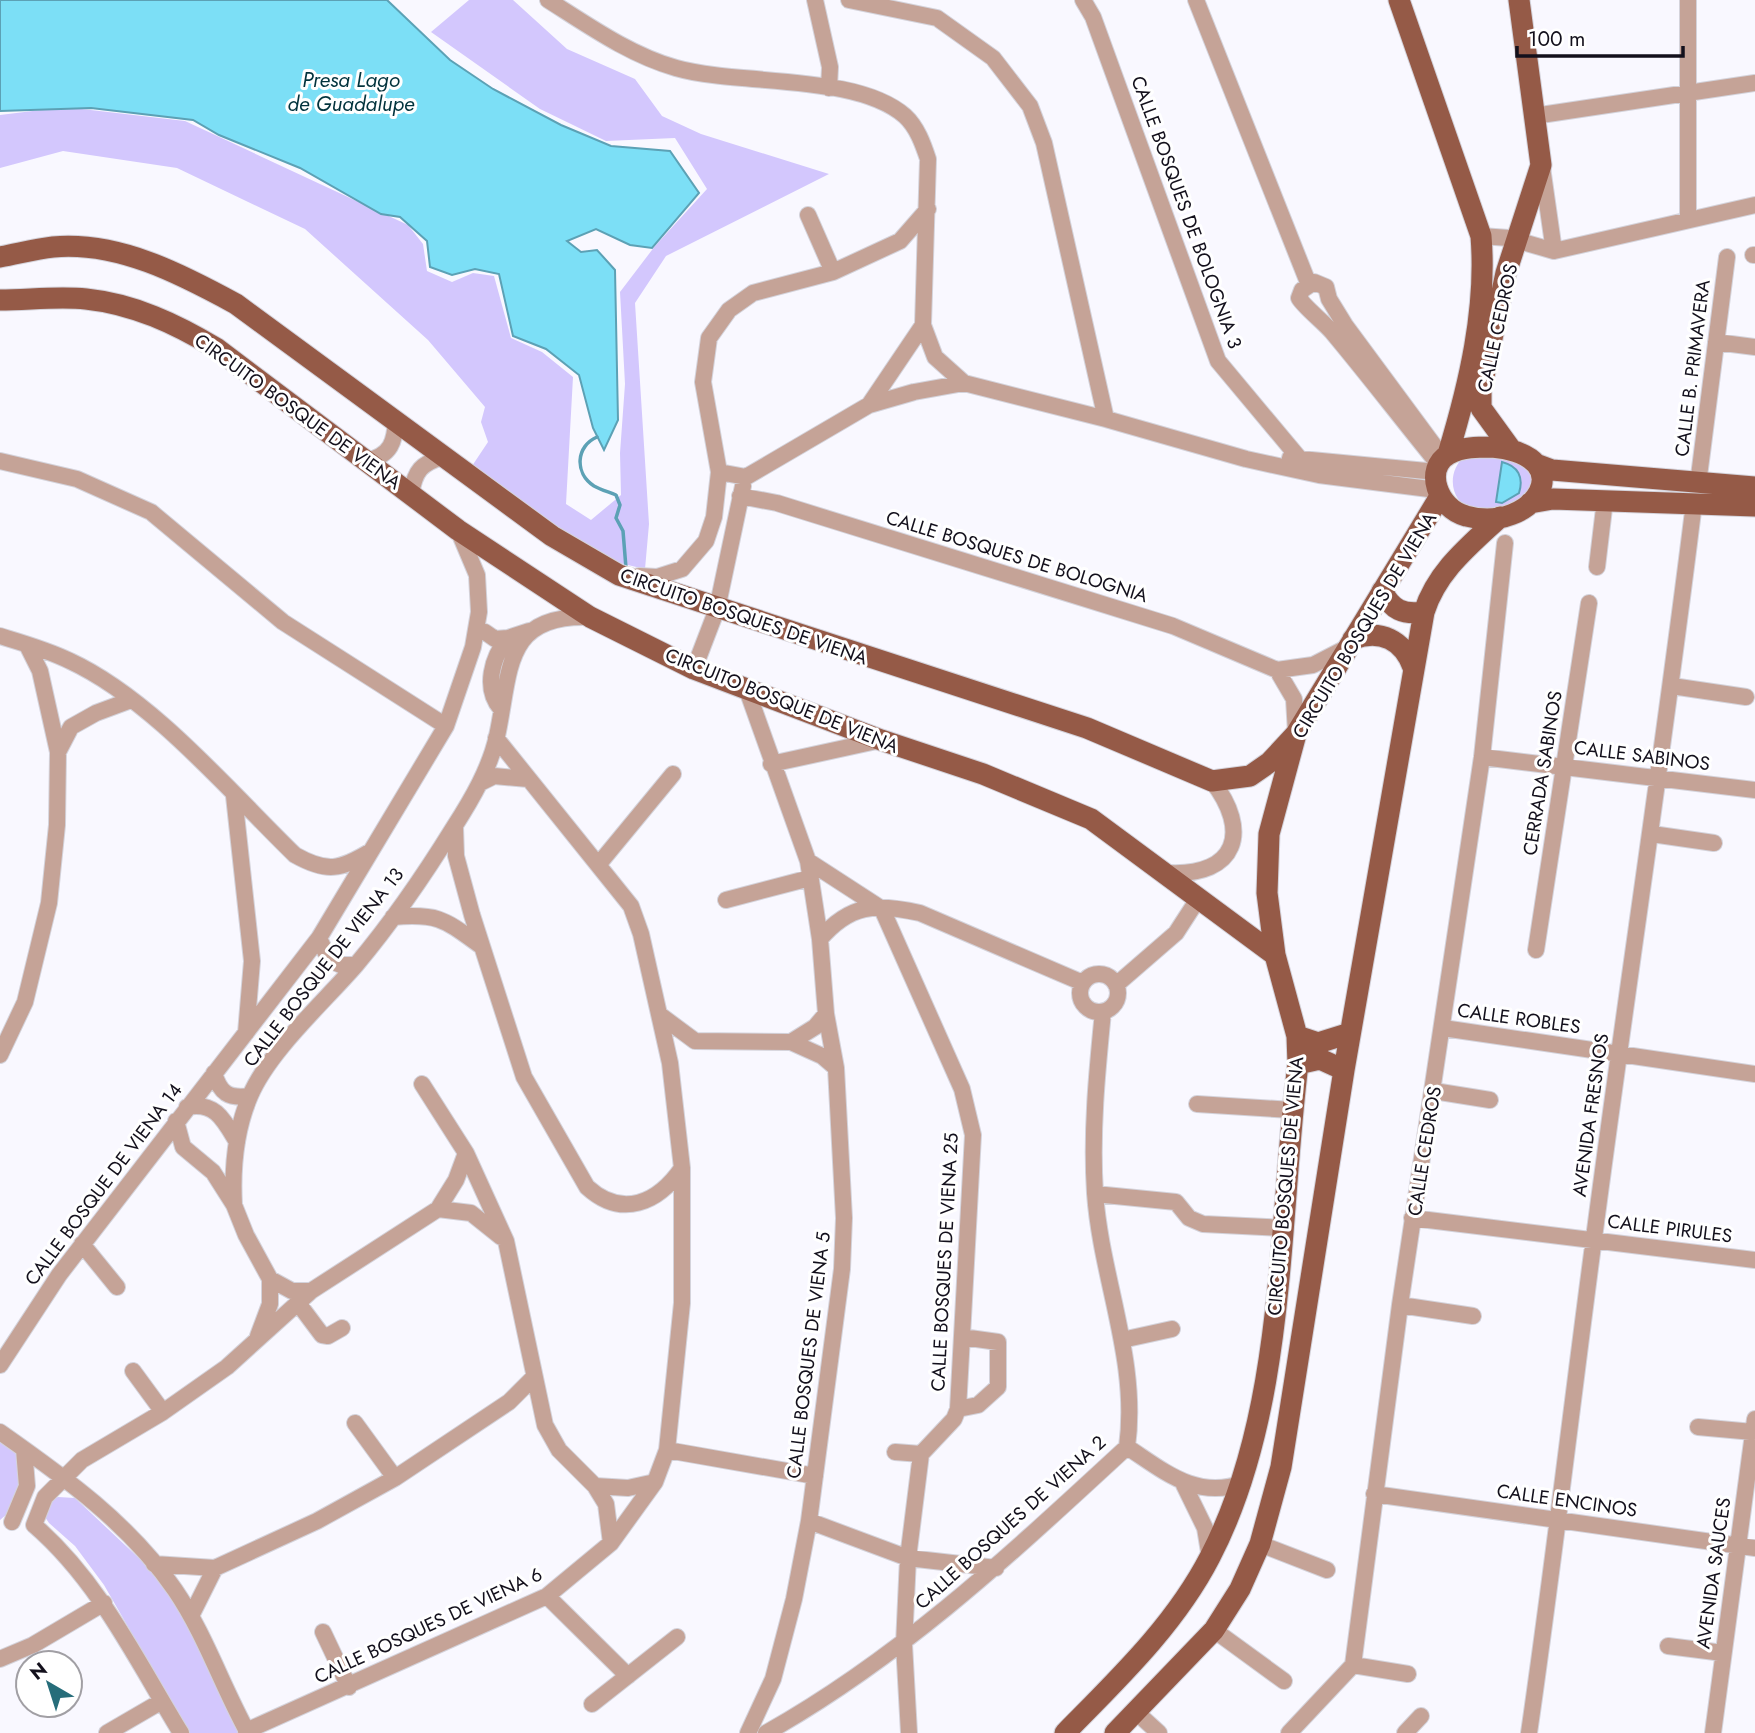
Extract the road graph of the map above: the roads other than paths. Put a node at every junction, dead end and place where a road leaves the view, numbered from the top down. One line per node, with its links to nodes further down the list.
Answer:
1 (548, 0): 10 (street)
2 (816, 0): 10 (street)
3 (849, 0): 35 (street)
4 (1083, 0): 38 (street, CALLE BOSQUES DE BOLOGNIA 3)
5 (1196, 0): 45 (street)
6 (1399, 0): 18 (main road)
7 (1518, 0): 12 (main road)
8 (1688, 0): 11 (street)
9 (1755, 83): 11 (street)
10 (829, 88): 15 (street)
11 (1691, 93): 12 (street); 17 (street)
12 (1534, 116): 13 (main road)
13 (1541, 165): 20 (main road, CALLE CEDROS); 21 (street)
14 (1755, 205): 17 (street)
15 (928, 209): 19 (street); 23 (street)
16 (808, 215): 26 (street)
17 (1688, 220): 21 (street)
18 (1481, 236): 20 (street); 25 (main road, CIRCUITO BOSQUES DE VIENA); 27 (main road)
19 (900, 241): 23 (street); 26 (street)
20 (1518, 241): 21 (street); 27 (main road, CALLE CEDROS)
21 (1554, 251)
22 (0, 257): 34 (main road, CIRCUITO BOSQUES DE VIENA)
23 (926, 257): 29 (street)
24 (1727, 257): 30 (street, CALLE B. PRIMAVERA)
25 (1483, 271): 27 (main road); 45 (main road, CIRCUITO BOSQUES DE VIENA)
26 (833, 272): 44 (street)
27 (1506, 274): 36 (main road, CALLE CEDROS)
28 (0, 300): 41 (main road, CIRCUITO BOSQUE DE VIENA)
29 (922, 325): 32 (street); 33 (street)
30 (1716, 342): 31 (street); 49 (street, CALLE B. PRIMAVERA)
31 (1755, 347)
32 (964, 383): 33 (street); 35 (street)
33 (869, 405): 46 (street)
34 (396, 419): 37 (main road, CIRCUITO BOSQUES DE VIENA); 41 (street)
35 (1106, 419): 39 (street)
36 (1510, 448): 42 (main road); 45 (main road)
37 (444, 456): 48 (street); 58 (main road, CIRCUITO BOSQUES DE VIENA)
38 (1299, 458): 39 (street); 43 (street)
39 (1246, 459): 43 (street)
40 (0, 461): 80 (street)
41 (367, 461): 48 (main road, CIRCUITO BOSQUE DE VIENA)
42 (1536, 464): 49 (main road); 52 (main road)
43 (1320, 467): 45 (street)
44 (719, 472): 46 (street); 58 (street)
45 (1441, 473): 54 (main road); 59 (main road, CIRCUITO BOSQUES DE VIENA)
46 (746, 477): 50 (street)
47 (1755, 487): 49 (main road)
48 (411, 494): 55 (main road, CIRCUITO BOSQUE DE VIENA)
49 (1696, 494): 51 (main road); 53 (main road); 75 (street, AVENIDA FRESNOS)
50 (740, 496): 61 (street); 74 (street, CALLE BOSQUES DE BOLOGNIA)
51 (1605, 500): 52 (main road); 57 (street)
52 (1530, 503): 54 (main road)
53 (1755, 506)
54 (1500, 517): 62 (main road, CIRCUITO BOSQUES DE VIENA)
55 (458, 530): 63 (main road, CIRCUITO BOSQUE DE VIENA); 64 (street, CALLE BOSQUE DE VIENA 13)
56 (1505, 543): 85 (street, CALLE CEDROS)
57 (1597, 567)
58 (619, 575): 61 (main road, CIRCUITO BOSQUES DE VIENA)
59 (1382, 591): 62 (main road); 68 (main road, CIRCUITO BOSQUES DE VIENA)
60 (1589, 603): 87 (street, CERRADA SABINOS)
61 (717, 609): 73 (street); 91 (main road, CIRCUITO BOSQUES DE VIENA)
62 (1424, 612): 72 (main road, CIRCUITO BOSQUES DE VIENA)
63 (590, 617): 65 (street); 73 (main road, CIRCUITO BOSQUE DE VIENA)
64 (482, 626): 67 (street); 70 (street, CALLE BOSQUE DE VIENA 13)
65 (530, 631): 67 (street); 79 (street, CALLE BOSQUE DE VIENA 13)
66 (0, 636): 69 (street)
67 (508, 638): 71 (street)
68 (1350, 643): 72 (main road); 74 (street); 81 (main road, CIRCUITO BOSQUES DE VIENA)
69 (27, 645): 78 (street); 84 (street)
70 (472, 661): 71 (street); 80 (street, CALLE BOSQUE DE VIENA 13)
71 (492, 667): 79 (street)
72 (1413, 667): 120 (main road, CIRCUITO BOSQUES DE VIENA)
73 (694, 669): 76 (main road, CIRCUITO BOSQUE DE VIENA)
74 (1277, 670): 81 (street)
75 (1672, 686): 77 (street); 90 (street, AVENIDA FRESNOS)
76 (747, 690): 83 (main road, CIRCUITO BOSQUE DE VIENA); 86 (street, CALLE BOSQUES DE VIENA 5)
77 (1746, 697)
78 (131, 700): 84 (street); 94 (street)
79 (501, 709): 82 (street, CALLE BOSQUE DE VIENA 13)
80 (446, 726): 98 (street, CALLE BOSQUE DE VIENA 13)
81 (1296, 734): 91 (main road, CIRCUITO BOSQUES DE VIENA); 111 (main road, CIRCUITO BOSQUES DE VIENA)
82 (496, 738): 89 (street, CALLE BOSQUES DE VIENA 6); 92 (street, CALLE BOSQUE DE VIENA 13)
83 (881, 740): 86 (street); 101 (main road, CIRCUITO BOSQUE DE VIENA)
84 (58, 752): 125 (street)
85 (1482, 757): 87 (street, CALLE SABINOS); 118 (street, CALLE CEDROS)
86 (771, 764): 99 (street, CALLE BOSQUES DE VIENA 5)
87 (1563, 767): 90 (street, CALLE SABINOS); 110 (street, CERRADA SABINOS)
88 (673, 774): 100 (street)
89 (528, 779): 92 (street); 100 (street, CALLE BOSQUES DE VIENA 6)
90 (1660, 779): 93 (street, CALLE SABINOS); 96 (street, AVENIDA FRESNOS)
91 (1212, 781): 101 (street)
92 (480, 783): 95 (street, CALLE BOSQUE DE VIENA 13)
93 (1755, 790)
94 (234, 796): 98 (street); 119 (street)
95 (455, 827): 106 (street, CALLE BOSQUE DE VIENA 13); 109 (street)
96 (1652, 834): 97 (street); 124 (street, AVENIDA FRESNOS)
97 (1714, 843)
98 (372, 850): 107 (street, CALLE BOSQUE DE VIENA 13)
99 (808, 861): 102 (street, CALLE BOSQUES DE VIENA 5); 105 (street)
100 (598, 865): 117 (street, CALLE BOSQUES DE VIENA 6)
101 (1169, 873): 103 (main road, CIRCUITO BOSQUE DE VIENA)
102 (810, 878): 104 (street); 108 (street, CALLE BOSQUES DE VIENA 5)
103 (1198, 899): 111 (main road, CIRCUITO BOSQUE DE VIENA); 114 (street)
104 (726, 900)
105 (882, 909): 108 (street); 113 (street); 166 (street, CALLE BOSQUES DE VIENA 25)
106 (393, 917): 109 (street); 112 (street, CALLE BOSQUE DE VIENA 13)
107 (319, 938): 112 (street); 119 (street, CALLE BOSQUE DE VIENA 13)
108 (820, 939): 116 (street, CALLE BOSQUES DE VIENA 5)
109 (481, 946): 148 (street)
110 (1536, 950)
111 (1275, 955): 121 (main road, CIRCUITO BOSQUES DE VIENA)
112 (356, 965): 134 (street, CALLE BOSQUE DE VIENA 13)
113 (1083, 983): 114 (street); 115 (street)
114 (1116, 985): 115 (street)
115 (1103, 1012): 147 (street, CALLE BOSQUES DE VIENA 2)
116 (826, 1014): 123 (street); 128 (street, CALLE BOSQUES DE VIENA 5)
117 (660, 1015): 122 (street); 126 (street, CALLE BOSQUES DE VIENA 6)
118 (1443, 1028): 124 (street, CALLE ROBLES); 133 (street, CALLE CEDROS)
119 (246, 1033): 130 (street, CALLE BOSQUE DE VIENA 14)
120 (1350, 1033): 121 (main road); 129 (main road, CIRCUITO BOSQUES DE VIENA)
121 (1297, 1036): 127 (main road, CIRCUITO BOSQUES DE VIENA)
122 (695, 1041): 123 (street); 126 (street)
123 (791, 1042): 128 (street)
124 (1620, 1054): 131 (street, CALLE ROBLES); 154 (street, AVENIDA FRESNOS)
125 (0, 1055)
126 (670, 1063): 145 (street, CALLE BOSQUES DE VIENA 6)
127 (1298, 1063): 129 (main road); 138 (main road, CIRCUITO BOSQUES DE VIENA)
128 (836, 1068): 185 (street, CALLE BOSQUES DE VIENA 5)
129 (1344, 1070): 199 (main road, CIRCUITO BOSQUES DE VIENA)
130 (214, 1073): 134 (street); 137 (street, CALLE BOSQUE DE VIENA 14)
131 (1755, 1074)
132 (422, 1084): 142 (street)
133 (1434, 1091): 135 (street); 151 (street, CALLE CEDROS)
134 (250, 1096): 140 (street, CALLE BOSQUE DE VIENA 13)
135 (1490, 1100)
136 (1197, 1104): 138 (street)
137 (187, 1107): 139 (street, CALLE BOSQUE DE VIENA 14); 140 (street)
138 (1292, 1110): 153 (main road, CIRCUITO BOSQUES DE VIENA)
139 (176, 1121): 141 (street); 143 (street, CALLE BOSQUE DE VIENA 14)
140 (237, 1142): 144 (street, CALLE BOSQUE DE VIENA 13)
141 (183, 1147): 143 (street); 146 (street)
142 (466, 1153): 150 (street); 155 (street)
143 (147, 1158): 156 (street, CALLE BOSQUE DE VIENA 14)
144 (232, 1163): 146 (street); 149 (street, CALLE BOSQUE DE VIENA 13)
145 (682, 1168): 148 (street); 152 (street, CALLE BOSQUES DE VIENA 6)
146 (213, 1172): 149 (street)
147 (1095, 1194): 153 (street); 167 (street, CALLE BOSQUES DE VIENA 2)
148 (656, 1197): 152 (street)
149 (234, 1205): 158 (street)
150 (438, 1209): 155 (street); 160 (street)
151 (1412, 1218): 154 (street, CALLE PIRULES); 162 (street, CALLE CEDROS)
152 (682, 1221): 182 (street, CALLE BOSQUES DE VIENA 6)
153 (1284, 1228): 189 (main road, CIRCUITO BOSQUES DE VIENA)
154 (1594, 1239): 157 (street, CALLE PIRULES); 194 (street, AVENIDA FRESNOS)
155 (506, 1241): 171 (street)
156 (82, 1244): 159 (street); 169 (street, CALLE BOSQUE DE VIENA 14)
157 (1755, 1260)
158 (270, 1279): 160 (street); 168 (street)
159 (117, 1287)
160 (311, 1291): 161 (street)
161 (298, 1303): 164 (street); 168 (street)
162 (1400, 1305): 163 (street); 192 (street, CALLE CEDROS)
163 (1473, 1315)
164 (342, 1328)
165 (1172, 1329): 167 (street)
166 (962, 1337): 174 (street, CALLE BOSQUES DE VIENA 25); 174 (street)
167 (1122, 1340): 180 (street, CALLE BOSQUES DE VIENA 2)
168 (255, 1342): 175 (street)
169 (0, 1365)
170 (133, 1371): 175 (street)
171 (534, 1377): 172 (street); 173 (street)
172 (537, 1401): 173 (street); 191 (street)
173 (509, 1402): 187 (street)
174 (958, 1409): 184 (street, CALLE BOSQUES DE VIENA 25)
175 (163, 1412): 186 (street)
176 (355, 1423): 187 (street)
177 (1754, 1426): 178 (street); 193 (street, AVENIDA SAUCES)
178 (1698, 1427)
179 (0, 1432): 181 (street)
180 (1127, 1447): 190 (street); 206 (street, CALLE BOSQUES DE VIENA 2)
181 (24, 1449): 186 (street); 196 (street)
182 (667, 1450): 185 (street); 188 (street, CALLE BOSQUES DE VIENA 6)
183 (895, 1452): 184 (street)
184 (921, 1454): 202 (street)
185 (815, 1476): 195 (street, CALLE BOSQUES DE VIENA 5)
186 (67, 1478): 197 (street); 204 (street)
187 (395, 1478): 205 (street)
188 (655, 1482): 191 (street); 198 (street, CALLE BOSQUES DE VIENA 6)
189 (1243, 1483): 190 (street); 203 (main road, CIRCUITO BOSQUES DE VIENA)
190 (1185, 1485): 203 (street)
191 (596, 1486): 198 (street)
192 (1374, 1494): 194 (street, CALLE ENCINOS); 218 (street, CALLE CEDROS)
193 (1750, 1499): 200 (street, AVENIDA SAUCES)
194 (1559, 1520): 200 (street, CALLE ENCINOS); 241 (street, AVENIDA FRESNOS)
195 (809, 1521): 202 (street); 233 (street, CALLE BOSQUES DE VIENA 5)
196 (6, 1525): 197 (street)
197 (34, 1525): 209 (street)
198 (611, 1542): 208 (street, CALLE BOSQUES DE VIENA 6)
199 (1260, 1544): 207 (street); 211 (main road, CIRCUITO BOSQUES DE VIENA)
200 (1738, 1545): 201 (street, CALLE ENCINOS); 216 (street, AVENIDA SAUCES)
201 (1755, 1548)
202 (908, 1558): 206 (street); 214 (street)
203 (1210, 1558): 220 (main road, CIRCUITO BOSQUES DE VIENA)
204 (154, 1564): 205 (street); 210 (street)
205 (215, 1568): 210 (street)
206 (996, 1568): 214 (street, CALLE BOSQUES DE VIENA 2)
207 (1327, 1570)
208 (547, 1595): 221 (street); 223 (street, CALLE BOSQUES DE VIENA 6)
209 (104, 1603): 217 (street); 225 (street)
210 (191, 1616): 230 (street)
211 (1214, 1630): 222 (street); 224 (main road, CIRCUITO BOSQUES DE VIENA)
212 (323, 1632): 223 (street)
213 (677, 1637): 221 (street)
214 (904, 1644): 229 (street, CALLE BOSQUES DE VIENA 2); 235 (street)
215 (1668, 1646): 216 (street)
216 (1723, 1653): 242 (street, AVENIDA SAUCES)
217 (0, 1659)
218 (1353, 1665): 219 (street); 239 (street)
219 (1408, 1674)
220 (1121, 1675): 224 (main road); 227 (main road); 236 (main road, CIRCUITO BOSQUES DE VIENA)
221 (628, 1676): 226 (street)
222 (1284, 1681)
223 (349, 1686): 230 (street, CALLE BOSQUES DE VIENA 6)
224 (1156, 1692): 227 (main road, CIRCUITO BOSQUES DE VIENA)
225 (162, 1701): 231 (street); 232 (street)
226 (592, 1704)
227 (1138, 1710): 237 (main road, CIRCUITO BOSQUES DE VIENA); 238 (street)
228 (1421, 1716): 240 (street)
229 (789, 1727): 234 (street, CALLE BOSQUES DE VIENA 2)
230 (247, 1732)
231 (107, 1733)
232 (181, 1733)
233 (748, 1733)
234 (766, 1733)
235 (909, 1733)
236 (1065, 1733)
237 (1115, 1733)
238 (1159, 1733)
239 (1289, 1733)
240 (1405, 1733)
241 (1529, 1733)
242 (1713, 1733)

